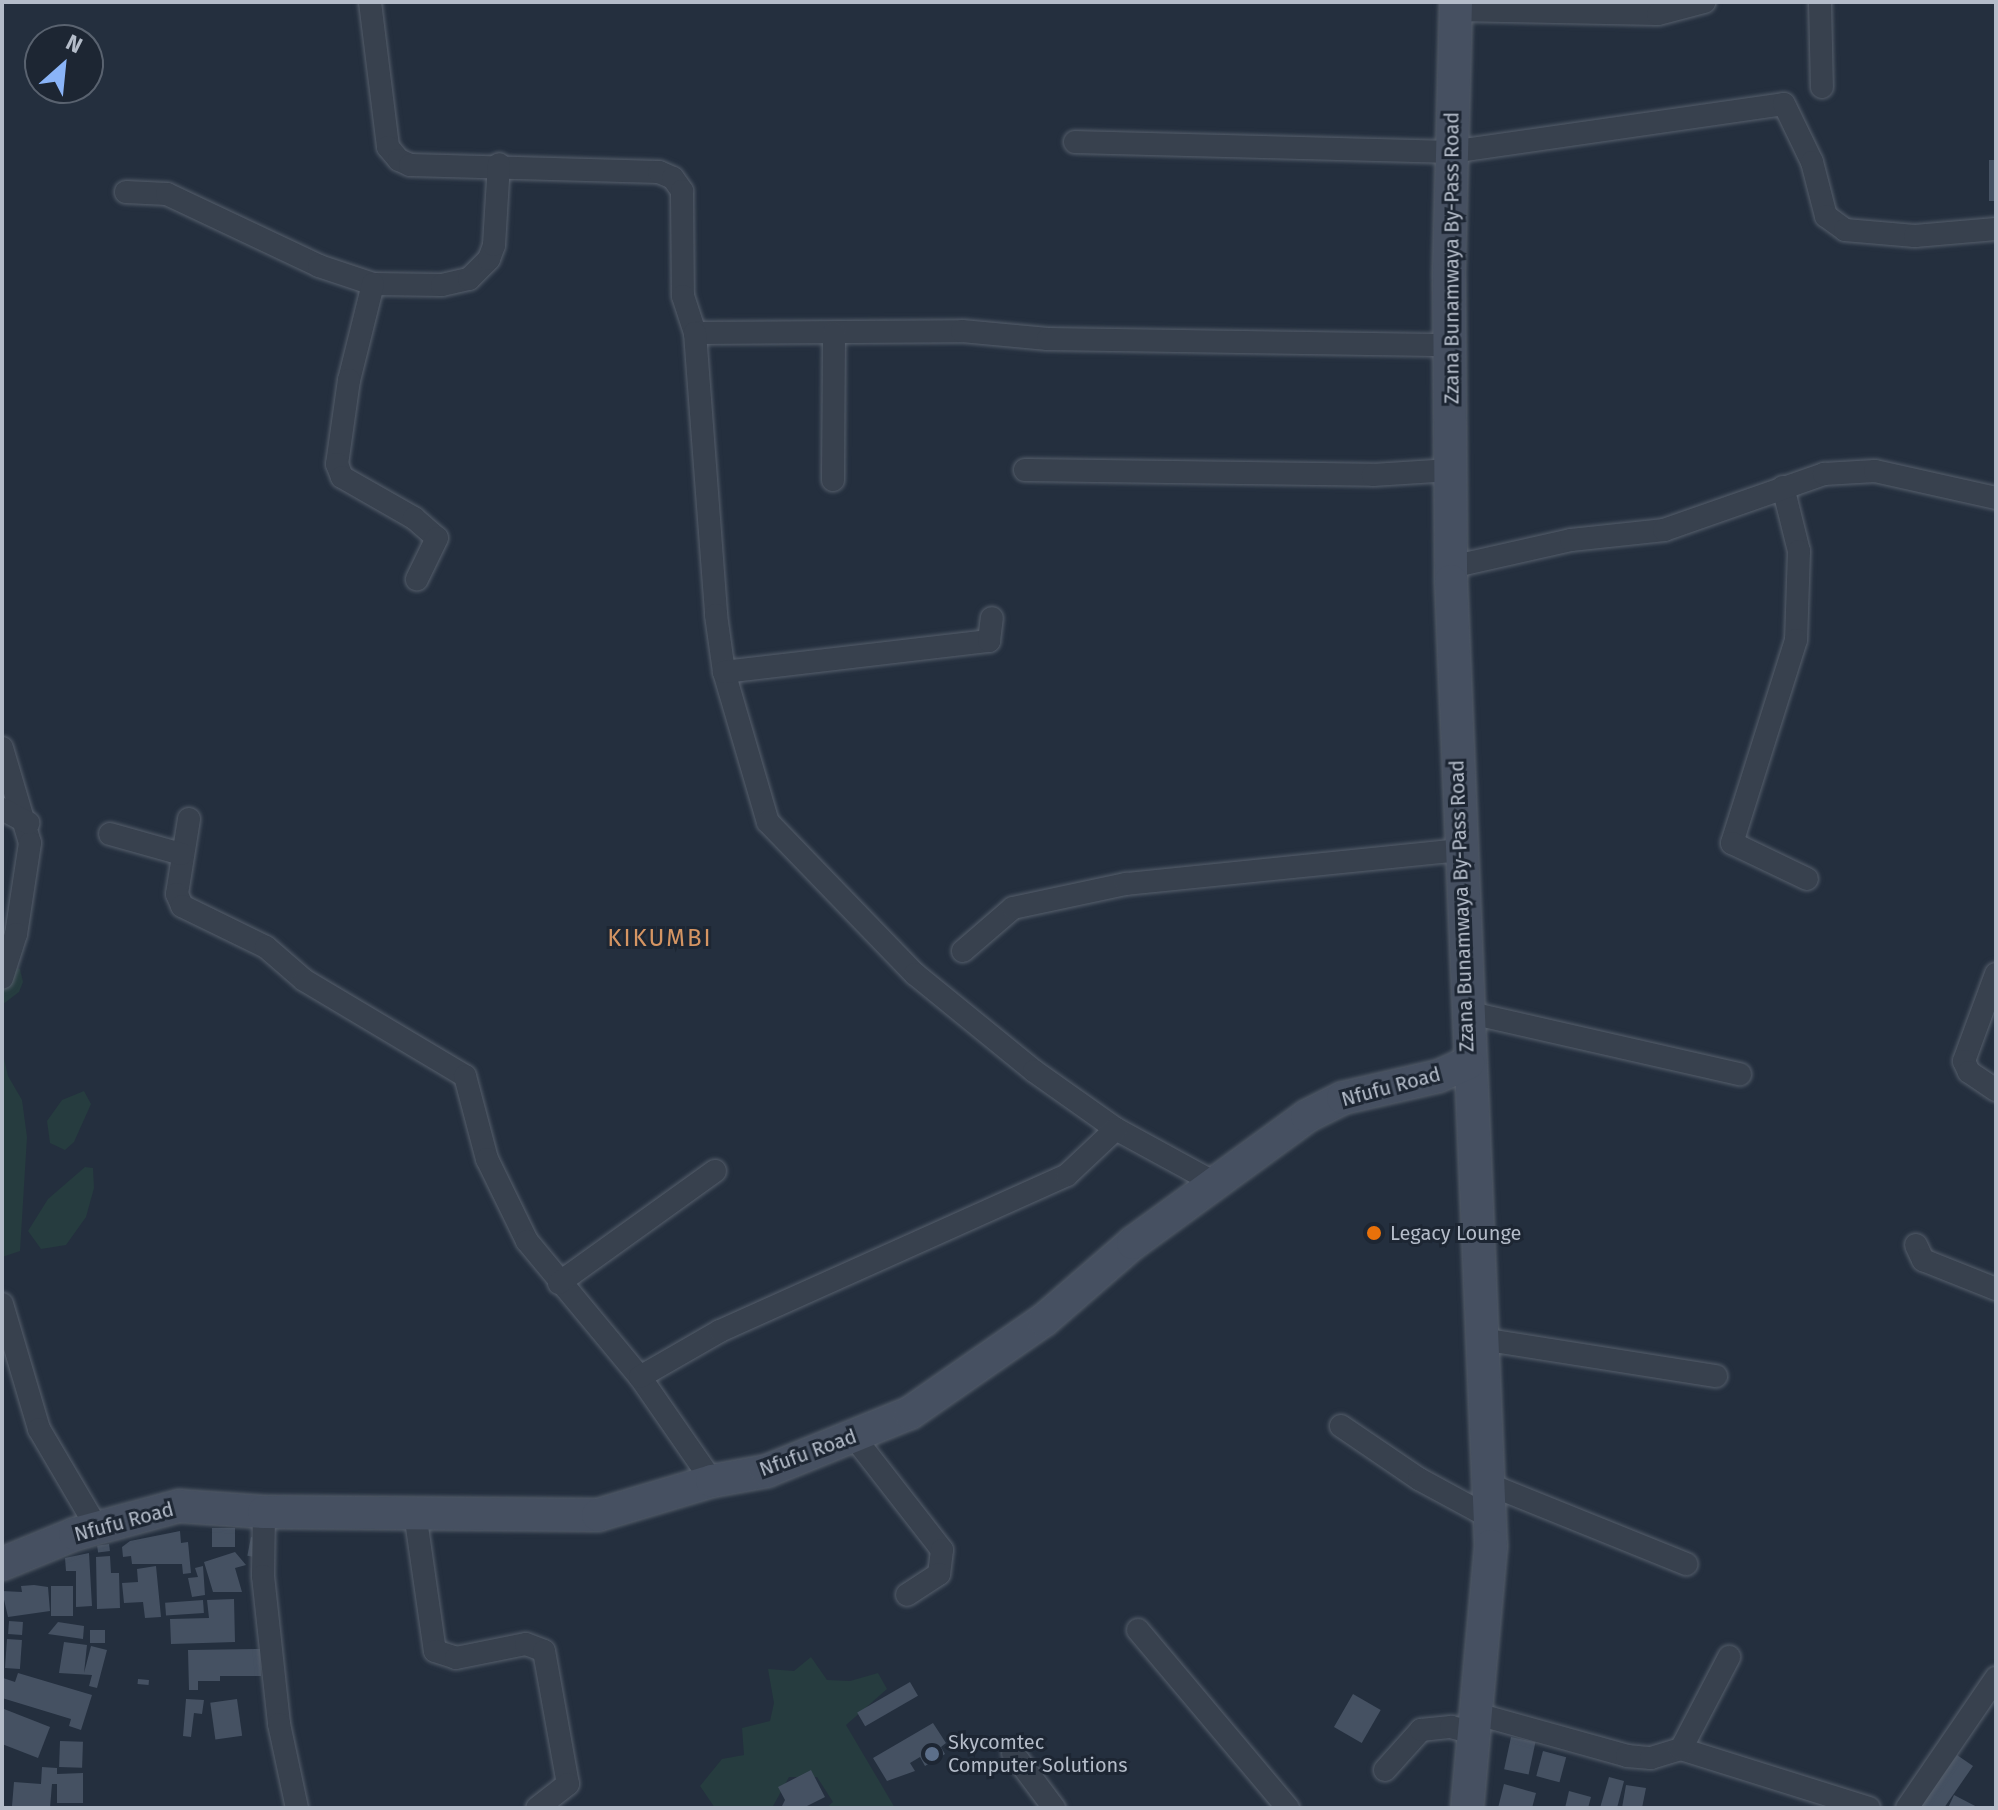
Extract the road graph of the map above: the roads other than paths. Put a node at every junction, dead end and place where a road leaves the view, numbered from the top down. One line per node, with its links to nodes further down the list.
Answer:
1 (370, 2): 8 (street)
2 (1704, 2): 4 (street)
3 (1820, 2): 5 (street)
4 (1456, 6): 7 (street, Zzana Bunamwaya By-Pass Road)
5 (1822, 87)
6 (1075, 142): 7 (street)
7 (1451, 152): 10 (street); 14 (street, Zzana Bunamwaya By-Pass Road)
8 (499, 164): 11 (street); 12 (street)
9 (126, 192): 11 (street)
10 (1996, 229)
11 (373, 284): 21 (street)
12 (695, 333): 13 (street); 23 (street)
13 (834, 333): 14 (street); 17 (street)
14 (1451, 345): 16 (street, Zzana Bunamwaya By-Pass Road)
15 (1025, 470): 16 (street)
16 (1451, 470): 20 (street, Zzana Bunamwaya By-Pass Road)
17 (833, 480)
18 (1783, 487): 19 (street); 20 (street); 31 (street)
19 (1996, 498)
20 (1451, 567): 29 (street, Zzana Bunamwaya By-Pass Road)
21 (417, 579)
22 (992, 618): 23 (street)
23 (724, 672): 39 (street)
24 (2, 748): 27 (street)
25 (2, 809): 27 (street)
26 (189, 819): 30 (street)
27 (28, 823): 34 (street)
28 (110, 834): 30 (street)
29 (1459, 850): 32 (street); 35 (street, Zzana Bunamwaya By-Pass Road)
30 (181, 854): 43 (street)
31 (1807, 879)
32 (963, 951)
33 (1996, 974): 38 (street)
34 (2, 978)
35 (1466, 1012): 36 (street, Zzana Bunamwaya By-Pass Road); 37 (street)
36 (1468, 1063): 41 (street, Nfufu Road); 46 (street, Zzana Bunamwaya By-Pass Road)
37 (1740, 1074)
38 (1996, 1090)
39 (1116, 1129): 41 (street); 48 (street)
40 (715, 1171): 43 (street)
41 (1217, 1184): 50 (street, Nfufu Road)
42 (1916, 1245): 44 (street)
43 (559, 1283): 48 (street)
44 (1996, 1289)
45 (2, 1304): 56 (street)
46 (1482, 1339): 47 (street); 52 (street, Zzana Bunamwaya By-Pass Road)
47 (1716, 1376)
48 (640, 1377): 51 (street)
49 (1341, 1426): 55 (street)
50 (854, 1437): 51 (street, Nfufu Road); 59 (street)
51 (712, 1481): 54 (street, Nfufu Road)
52 (1488, 1484): 55 (street, Zzana Bunamwaya By-Pass Road); 58 (street)
53 (264, 1512): 54 (street, Nfufu Road); 56 (street, Nfufu Road); 67 (street)
54 (415, 1513): 68 (street)
55 (1489, 1517): 63 (street, Zzana Bunamwaya By-Pass Road)
56 (97, 1528): 57 (street, Nfufu Road)
57 (2, 1564)
58 (1686, 1564)
59 (907, 1595)
60 (1138, 1630): 70 (street)
61 (1729, 1657): 64 (street)
62 (1996, 1678): 73 (street)
63 (1475, 1723): 64 (street); 66 (street); 71 (street, Zzana Bunamwaya By-Pass Road)
64 (1681, 1749): 72 (street)
65 (1013, 1753): 69 (street)
66 (1385, 1770)
67 (297, 1808)
68 (537, 1808)
69 (1054, 1808)
70 (1288, 1808)
71 (1467, 1808)
72 (1869, 1808)
73 (1907, 1808)

